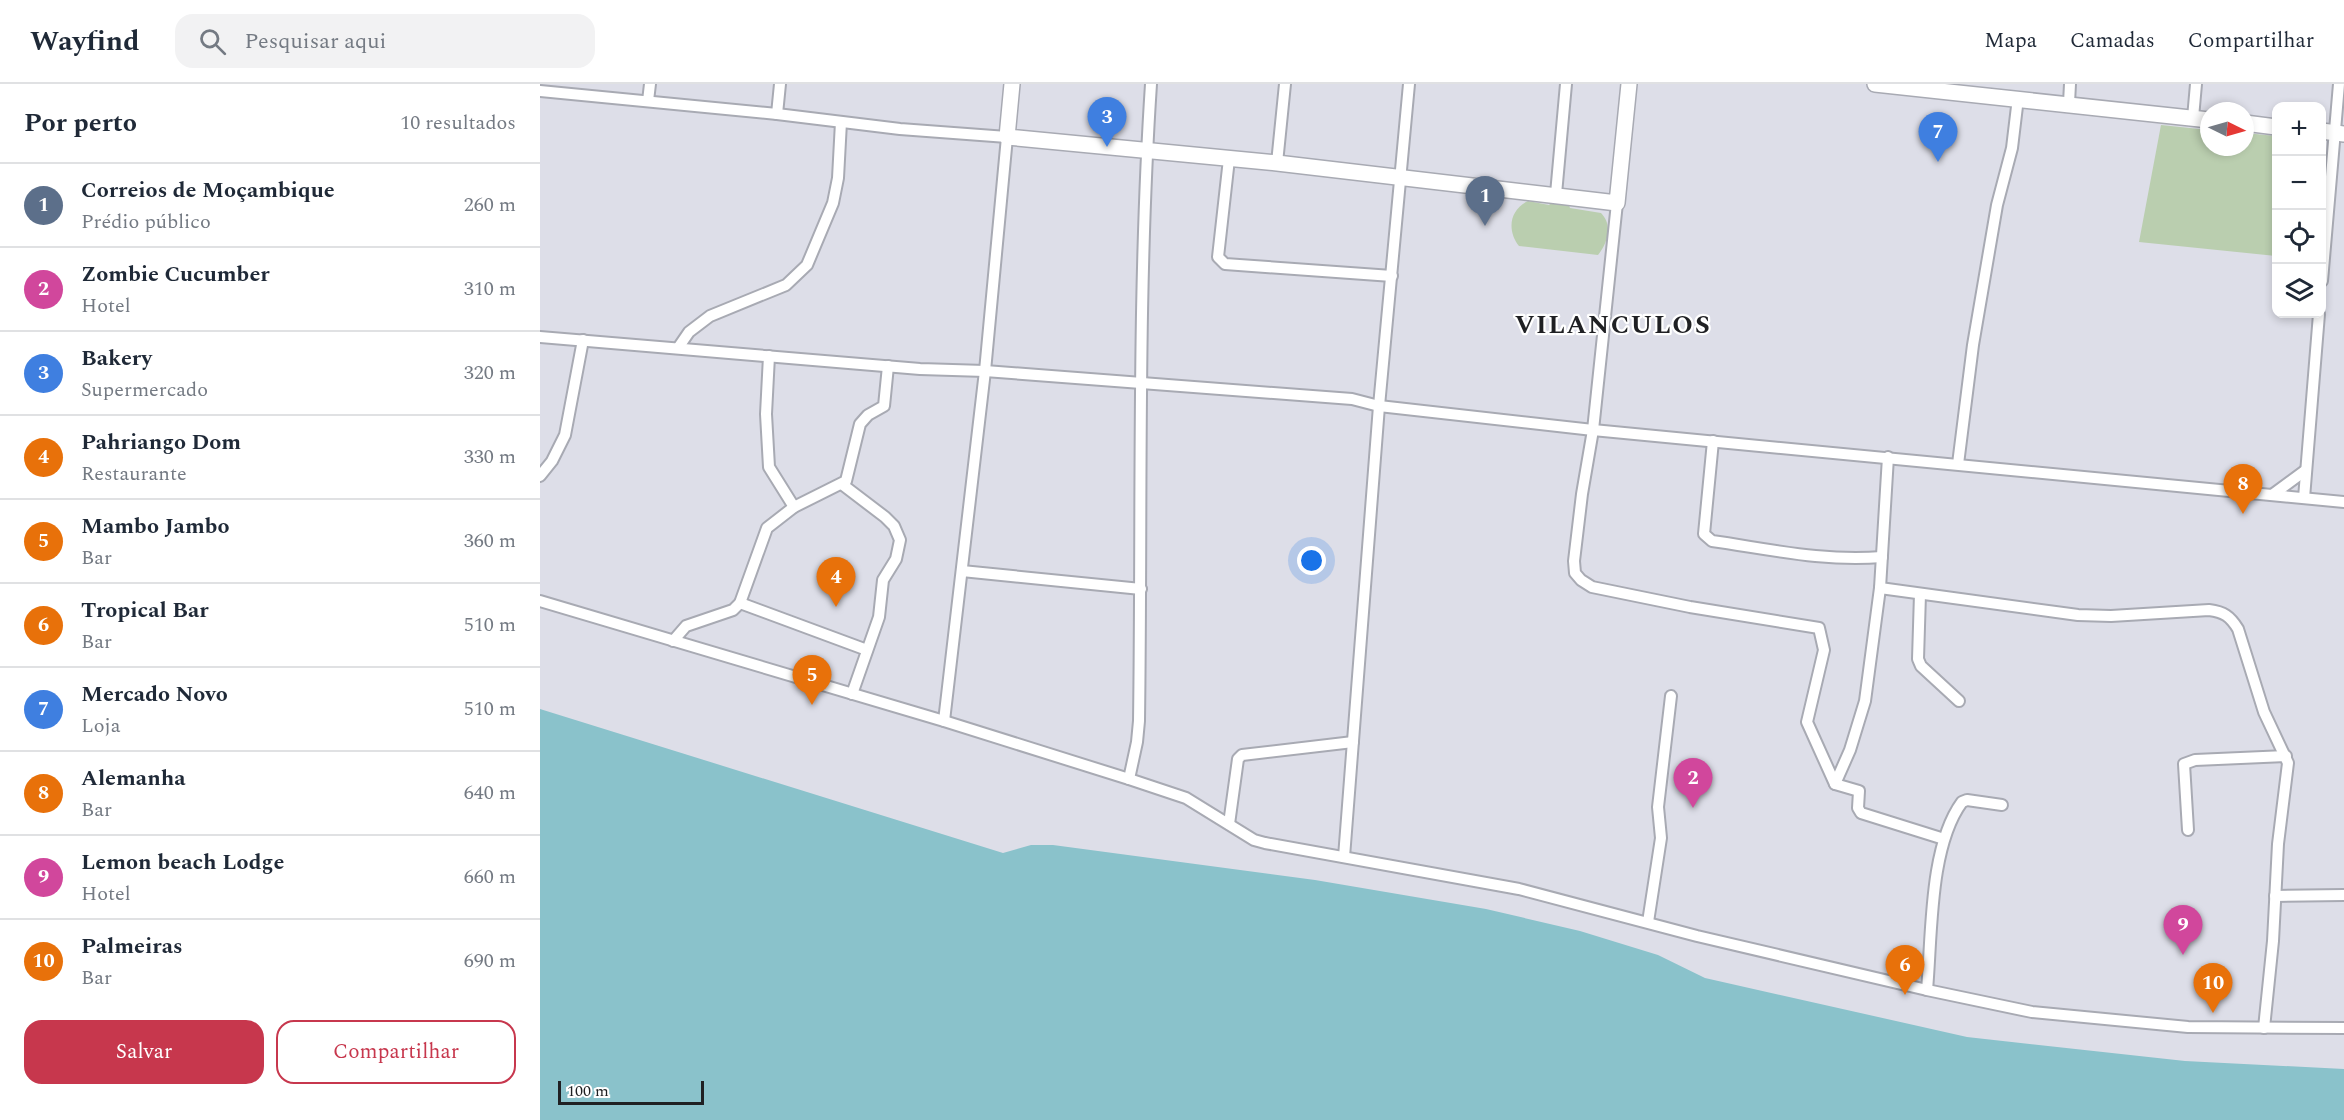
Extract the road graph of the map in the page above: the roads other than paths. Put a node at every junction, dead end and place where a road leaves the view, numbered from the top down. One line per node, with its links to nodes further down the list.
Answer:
1 (650, 84): 16 (street)
2 (780, 84): 18 (street)
3 (1012, 84): 25 (main road)
4 (1151, 84): 26 (street)
5 (1285, 84): 28 (street)
6 (1409, 84): 29 (street)
7 (1566, 84): 30 (street)
8 (1629, 84): 31 (main road)
9 (1875, 84): 13 (main road)
10 (2070, 84): 17 (street)
11 (2196, 84): 19 (street)
12 (2338, 84): 24 (street)
13 (1921, 86): 15 (main road)
14 (540, 91): 16 (street)
15 (2018, 98): 17 (main road); 46 (street)
16 (648, 101): 18 (street)
17 (2069, 103): 19 (main road)
18 (777, 114): 21 (street)
19 (2193, 118): 20 (main road)
20 (2200, 119)
21 (841, 122): 25 (street); 37 (street)
22 (2254, 124): 23 (main road)
23 (2272, 126)
24 (2333, 132): 32 (street)
25 (1007, 137): 26 (main road); 40 (street)
26 (1147, 151): 27 (main road); 41 (street)
27 (1229, 159): 28 (main road); 33 (street)
28 (1277, 163): 29 (main road)
29 (1401, 177): 30 (main road); 33 (street)
30 (1556, 194): 31 (main road)
31 (1617, 203): 43 (street)
32 (2323, 264)
33 (1392, 276): 42 (street)
34 (2319, 318): 47 (street)
35 (540, 337): 36 (street)
36 (582, 340): 37 (street); 48 (street)
37 (678, 348): 38 (street)
38 (769, 356): 39 (street); 53 (street)
39 (888, 366): 40 (street); 49 (street)
40 (985, 371): 41 (street); 55 (street)
41 (1142, 383): 42 (street); 57 (street)
42 (1379, 406): 43 (street); 67 (street)
43 (1593, 430): 44 (street); 70 (street)
44 (1713, 441): 45 (street); 54 (street)
45 (1888, 457): 46 (street); 54 (street)
46 (1958, 464): 50 (street)
47 (2306, 470): 50 (street); 51 (street)
48 (540, 476)
49 (843, 485): 53 (street); 62 (street)
50 (2272, 495): 51 (street)
51 (2304, 498): 52 (street)
52 (2344, 502)
53 (794, 507): 60 (street)
54 (1882, 557): 56 (street)
55 (962, 571): 57 (street); 66 (street)
56 (1880, 588): 58 (street); 70 (street)
57 (1141, 589): 69 (street)
58 (1920, 594): 65 (street); 68 (street)
59 (540, 601): 61 (street)
60 (740, 603): 61 (street); 62 (street)
61 (673, 641): 63 (street)
62 (867, 650): 63 (street)
63 (852, 694): 66 (street)
64 (1671, 696): 78 (street)
65 (1959, 701)
66 (945, 721): 69 (street)
67 (1353, 742): 72 (street); 75 (street)
68 (2286, 756): 73 (street); 77 (street)
69 (1129, 778): 72 (street)
70 (1835, 784): 74 (street)
71 (2002, 805): 74 (street)
72 (1229, 824): 75 (street)
73 (2188, 830)
74 (1944, 839): 79 (street)
75 (1344, 857): 78 (street)
76 (2344, 894): 77 (street)
77 (2275, 896): 80 (street)
78 (1648, 922): 79 (street)
79 (1927, 990): 80 (street)
80 (2264, 1028): 81 (street)
81 (2344, 1028)

